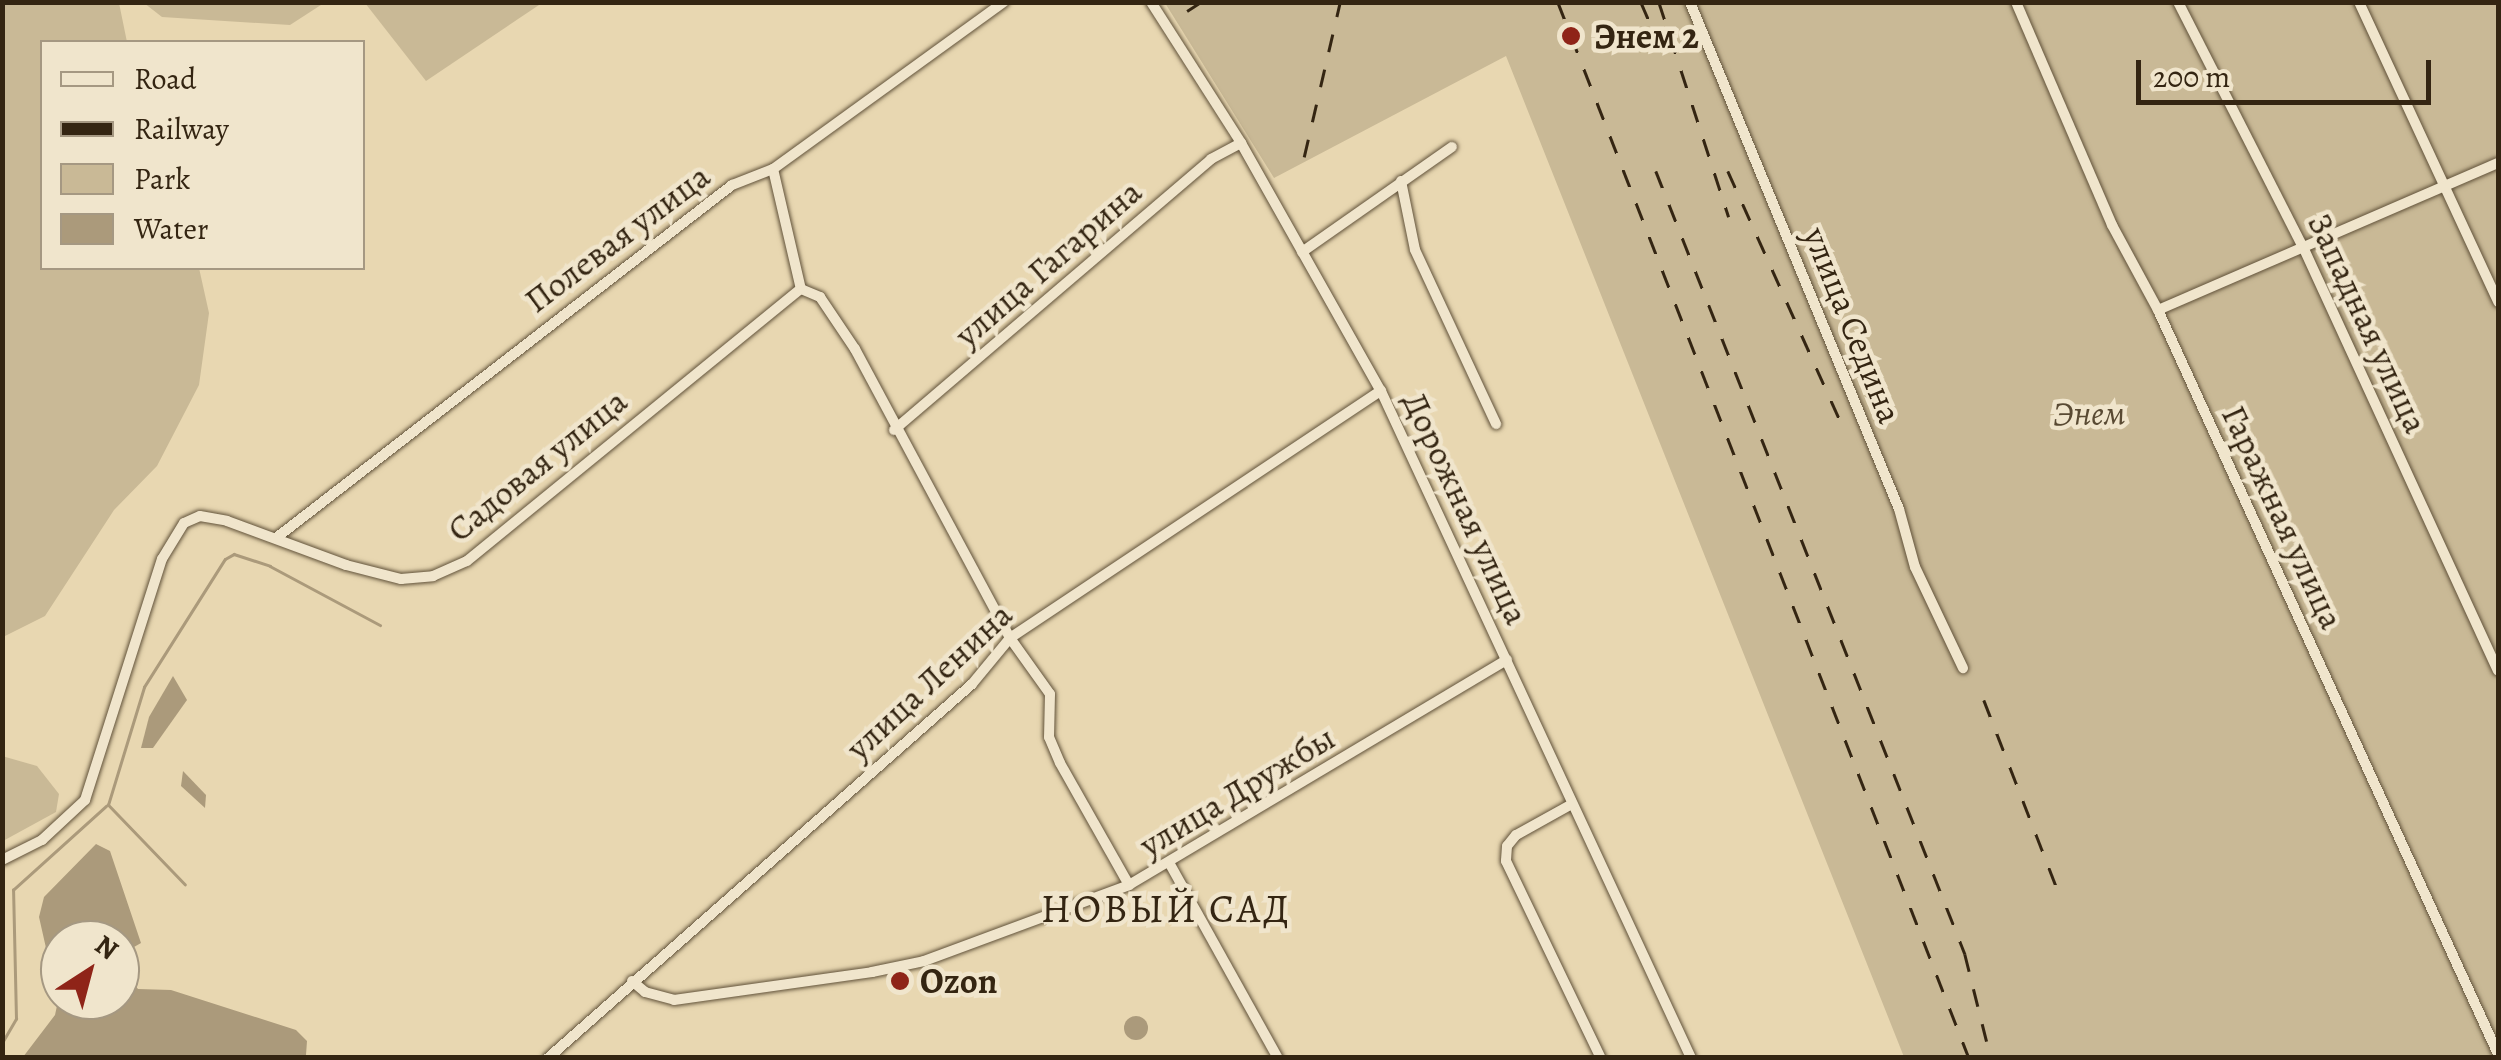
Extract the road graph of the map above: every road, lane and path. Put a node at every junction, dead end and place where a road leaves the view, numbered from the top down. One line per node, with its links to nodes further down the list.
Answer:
1 (1004, 2): 10 (street, Полевая улица)
2 (1151, 2): 7 (street, Дорожная улица)
3 (1690, 2): 24 (street, улица Седина)
4 (2016, 2): 17 (street, Гаражная улица)
5 (2178, 2): 13 (street, Западная улица)
6 (2359, 2): 12 (street)
7 (1241, 144): 14 (street, Дорожная улица); 20 (street, улица Гагарина)
8 (1452, 148): 11 (street)
9 (2498, 163): 12 (street)
10 (773, 169): 15 (street); 21 (street, Полевая улица)
11 (1401, 181): 14 (street); 19 (street, Дорожная улица)
12 (2446, 186): 13 (street); 16 (street)
13 (2304, 249): 17 (street); 25 (street, Западная улица)
14 (1302, 252): 18 (street, Дорожная улица)
15 (801, 290): 20 (street); 21 (street, Садовая улица)
16 (2498, 302)
17 (2158, 310): 31 (street, Гаражная улица)
18 (1381, 391): 22 (street, улица Ленина); 23 (street, Дорожная улица)
19 (1496, 424)
20 (894, 430): 22 (street)
21 (276, 538): 27 (street, Садовая улица)
22 (1010, 638): 29 (street); 30 (street, улица Ленина)
23 (1507, 660): 26 (street, Дорожная улица); 28 (street, улица Дружбы)
24 (1963, 668)
25 (2498, 672)
26 (1572, 804): 34 (street); 35 (street, Дорожная улица)
27 (2, 860)
28 (1171, 866): 29 (street, улица Дружбы); 33 (street)
29 (1129, 886): 30 (street, улица Дружбы)
30 (632, 982): 32 (street, улица Ленина)
31 (2498, 1054)
32 (548, 1058)
33 (1278, 1058)
34 (1602, 1058)
35 (1691, 1058)

